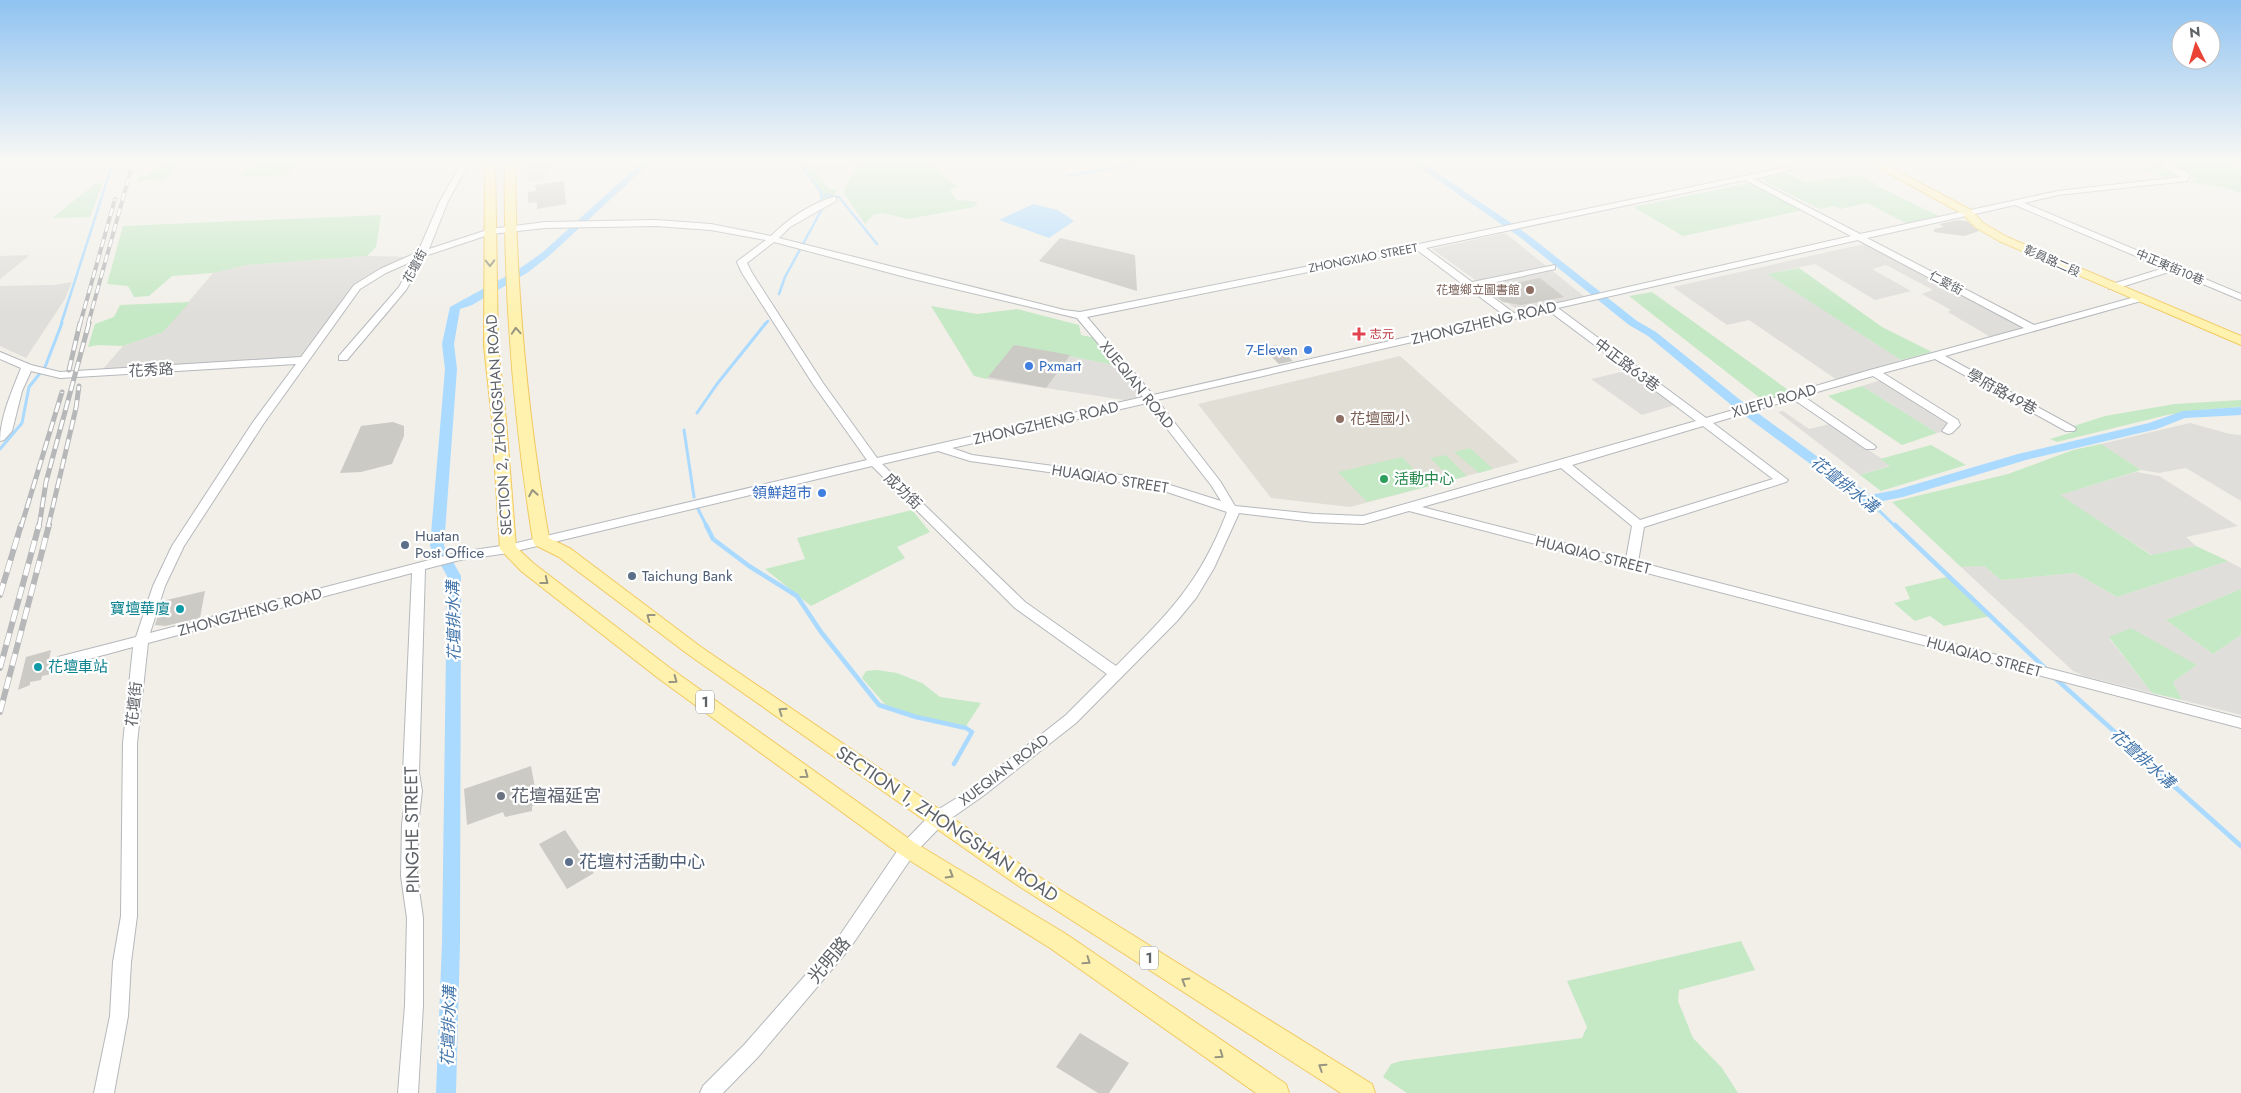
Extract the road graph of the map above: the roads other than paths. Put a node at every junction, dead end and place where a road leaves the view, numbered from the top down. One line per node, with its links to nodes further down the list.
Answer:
1 (439, 213): 15 (street, 花壇街)
2 (490, 213): 11 (main road)
3 (509, 213): 10 (main road)
4 (806, 213): 13 (street)
5 (1576, 213): 14 (street, ZHONGXIAO STREET)
6 (1814, 213): 12 (street, 仁愛街)
7 (1963, 213): 12 (street)
8 (1968, 213): 19 (main road, 彰員路二段)
9 (2042, 213): 17 (street, 中正東街10巷)
10 (509, 229): 11 (street); 13 (street); 46 (main road, SECTION 2, ZHONGSHAN ROAD, one-way to 10)
11 (490, 232): 15 (street, 花壇街); 47 (main road, SECTION 2, ZHONGSHAN ROAD, one-way to 47)
12 (1860, 237): 22 (street, ZHONGZHENG ROAD); 25 (street, 仁愛街)
13 (773, 239): 23 (street); 41 (street, 成功街)
14 (1419, 247): 18 (street); 23 (street, ZHONGXIAO STREET)
15 (422, 254): 29 (street, 花壇街); 30 (street, 花壇街)
16 (1552, 267): 18 (street)
17 (2172, 268): 19 (street); 20 (street, 中正東街10巷)
18 (1470, 285): 24 (street)
19 (2112, 287): 21 (main road, 彰員路二段)
20 (2241, 297)
21 (2138, 298): 25 (street, XUEFU ROAD); 26 (main road, 彰員路二段)
22 (1550, 308): 24 (street, ZHONGZHENG ROAD); 35 (street, 中正路63巷)
23 (1080, 315): 34 (street, XUEQIAN ROAD)
24 (1512, 316): 34 (street, ZHONGZHENG ROAD)
25 (2032, 328): 28 (street, XUEFU ROAD)
26 (2241, 342)
27 (0, 355): 31 (street, 花秀路)
28 (1935, 355): 32 (street, XUEFU ROAD); 36 (street, 學府路49巷)
29 (343, 358)
30 (305, 360): 31 (street, 花秀路); 50 (street, 花壇街)
31 (27, 367): 38 (street)
32 (1874, 372): 33 (street, XUEFU ROAD); 37 (street)
33 (1795, 396): 35 (street, XUEFU ROAD); 40 (street)
34 (1151, 400): 39 (street, ZHONGZHENG ROAD); 44 (street, XUEQIAN ROAD)
35 (1704, 422): 42 (street, XUEFU ROAD); 45 (street, 中正路63巷)
36 (2070, 429)
37 (1948, 431)
38 (0, 438)
39 (939, 447): 41 (street, ZHONGZHENG ROAD); 44 (street, HUAQIAO STREET)
40 (1870, 447)
41 (874, 462): 46 (street, ZHONGZHENG ROAD); 52 (street, 成功街)
42 (1563, 464): 43 (street, XUEFU ROAD); 45 (street)
43 (1411, 508): 44 (street, HUAQIAO STREET); 48 (street, HUAQIAO STREET)
44 (1232, 509): 52 (street, XUEQIAN ROAD)
45 (1638, 526): 48 (street)
46 (541, 541): 47 (street); 54 (main road, SECTION 1, ZHONGSHAN ROAD / 1, one-way to 46)
47 (508, 549): 49 (street, ZHONGZHENG ROAD); 55 (main road, 1, one-way to 55)
48 (1631, 565): 53 (street, HUAQIAO STREET)
49 (419, 567): 50 (street, ZHONGZHENG ROAD); 57 (street, PINGHE STREET)
50 (141, 640): 51 (street, ZHONGZHENG ROAD); 56 (street, 花壇街)
51 (63, 661)
52 (1117, 674): 54 (street, XUEQIAN ROAD)
53 (2241, 723)
54 (937, 819): 55 (street, 光明路); 60 (main road, SECTION 1, ZHONGSHAN ROAD / 1, one-way to 54)
55 (908, 849): 58 (street, 光明路); 59 (main road, 1, one-way to 59)
56 (104, 1093)
57 (408, 1093)
58 (710, 1093)
59 (1277, 1093)
60 (1363, 1093)

